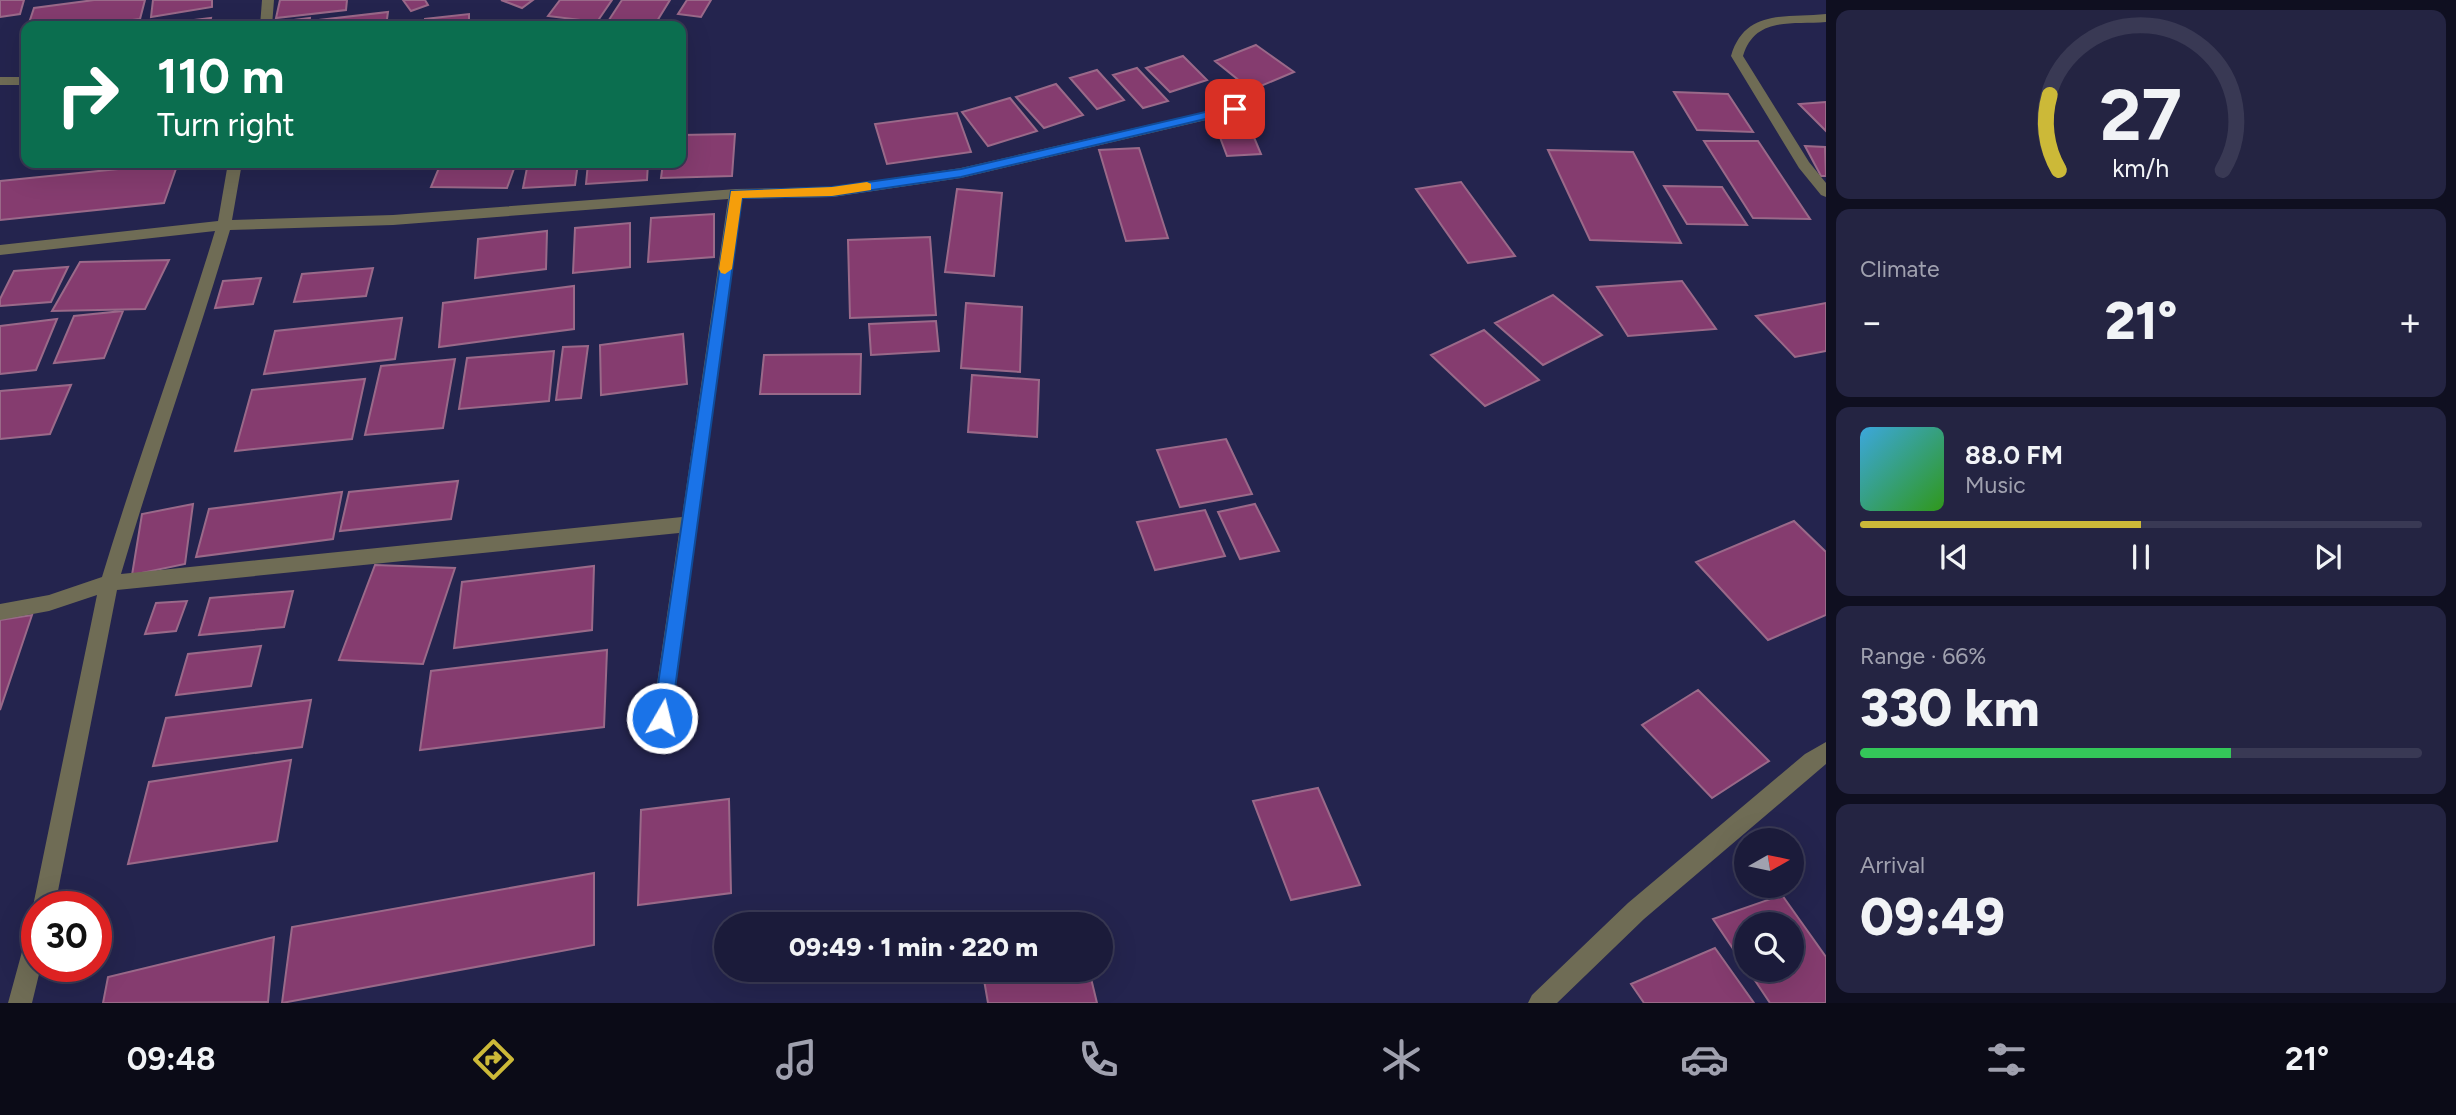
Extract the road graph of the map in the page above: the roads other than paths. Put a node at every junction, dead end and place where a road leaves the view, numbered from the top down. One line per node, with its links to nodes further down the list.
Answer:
1 (268, 0): 3 (street)
2 (1826, 18): 8 (street)
3 (266, 21)
4 (0, 81): 5 (street)
5 (21, 81)
6 (1235, 109): 9 (street)
7 (234, 168): 10 (street)
8 (1826, 192)
9 (736, 194): 10 (street); 12 (street)
10 (224, 225): 11 (street); 13 (street)
11 (0, 250)
12 (689, 524): 13 (street); 15 (street)
13 (109, 583): 14 (street); 17 (street)
14 (0, 612)
15 (662, 718)
16 (1826, 752): 20 (street)
17 (47, 891)
18 (25, 982): 19 (street)
19 (20, 1003)
20 (1540, 1003)

